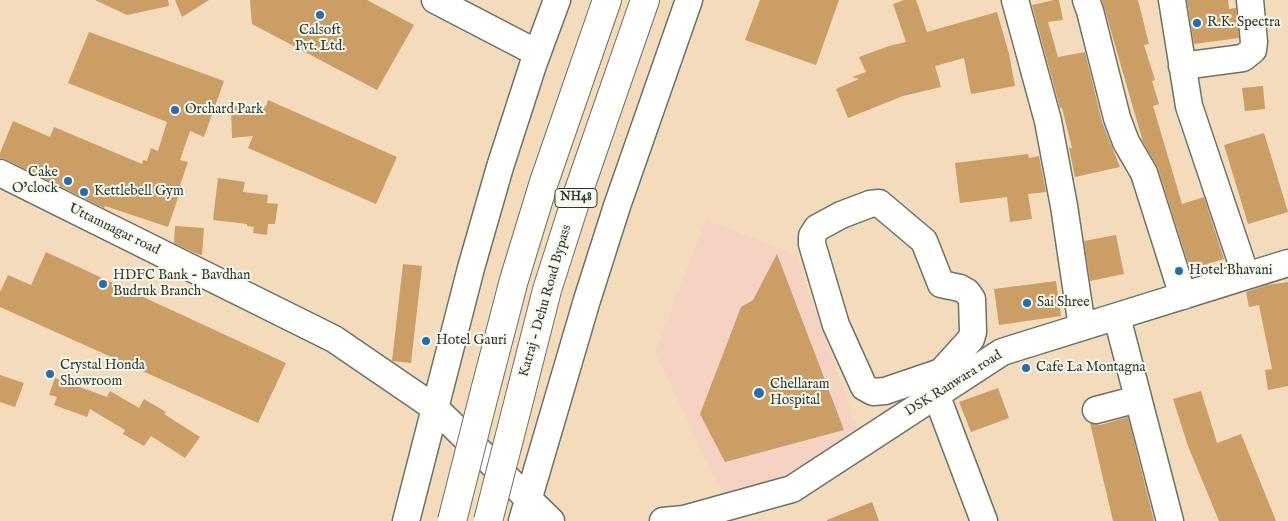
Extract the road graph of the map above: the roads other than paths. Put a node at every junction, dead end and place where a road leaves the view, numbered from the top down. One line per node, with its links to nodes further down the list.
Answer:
1 (435, 0): 10 (street)
2 (557, 0): 10 (street)
3 (607, 0): 25 (highway, NH48, bridge)
4 (644, 0): 26 (highway, Katraj - Dehu Road Bypass / NH48, bridge)
5 (689, 0): 23 (street)
6 (1086, 0): 15 (street)
7 (1172, 0): 11 (street)
8 (1250, 0): 11 (street)
9 (1022, 2): 17 (street)
10 (538, 53): 21 (street)
11 (1182, 66): 14 (street)
12 (0, 173): 21 (street, Uttamnagar road)
13 (1288, 263): 14 (street, DSK Ranwara road)
14 (1246, 276): 15 (street, DSK Ranwara road)
15 (1183, 296): 16 (street, DSK Ranwara road)
16 (1117, 317): 17 (street, DSK Ranwara road); 20 (street)
17 (1082, 327): 18 (street, DSK Ranwara road)
18 (960, 367): 18 (street); 19 (street, DSK Ranwara road)
19 (936, 394): 28 (street, DSK Ranwara road); 29 (street)
20 (1138, 399): 22 (street); 30 (street)
21 (435, 408): 23 (street, Uttamnagar road); 24 (street)
22 (1096, 410)
23 (525, 510): 27 (street)
24 (406, 521)
25 (452, 521)
26 (488, 521)
27 (551, 521)
28 (663, 521)
29 (984, 521)
30 (1170, 521)

